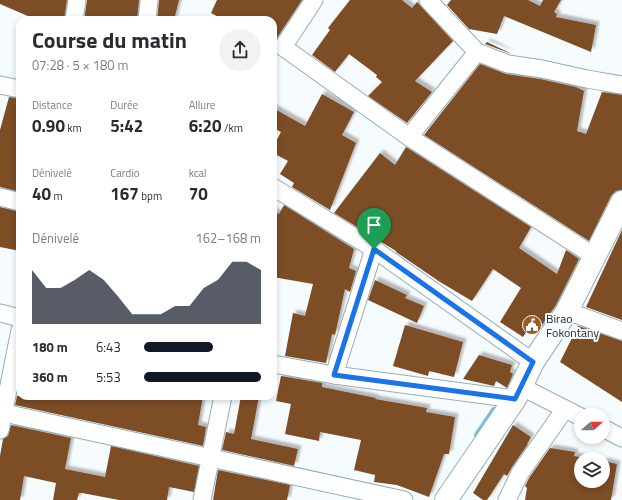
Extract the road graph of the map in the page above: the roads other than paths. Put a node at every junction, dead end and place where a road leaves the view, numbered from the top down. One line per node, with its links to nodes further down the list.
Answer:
1 (77, 0): 5 (street)
2 (149, 0): 6 (street)
3 (314, 0): 11 (street)
4 (428, 0): 7 (street)
5 (75, 16)
6 (147, 16)
7 (477, 52): 9 (street); 11 (street)
8 (0, 85): 10 (street)
9 (622, 85)
10 (16, 88)
11 (408, 137): 17 (street)
12 (277, 189): 16 (street)
13 (0, 197): 14 (street)
14 (16, 201)
15 (622, 202): 17 (street)
16 (374, 249): 23 (street); 25 (street)
17 (594, 256): 18 (street)
18 (567, 310): 21 (street); 23 (street)
19 (0, 313): 20 (street)
20 (16, 317)
21 (622, 331)
22 (16, 348): 29 (street)
23 (533, 362): 26 (street)
24 (277, 365): 25 (street)
25 (334, 375): 26 (street)
26 (518, 393): 28 (street); 37 (street)
27 (222, 400): 34 (street)
28 (565, 409): 30 (street); 38 (street)
29 (2, 412): 31 (street); 34 (street)
30 (574, 414)
31 (0, 430)
32 (610, 432): 33 (street)
33 (622, 438)
34 (210, 458): 35 (street); 36 (street)
35 (202, 500)
36 (404, 500)
37 (446, 500)
38 (507, 500)

